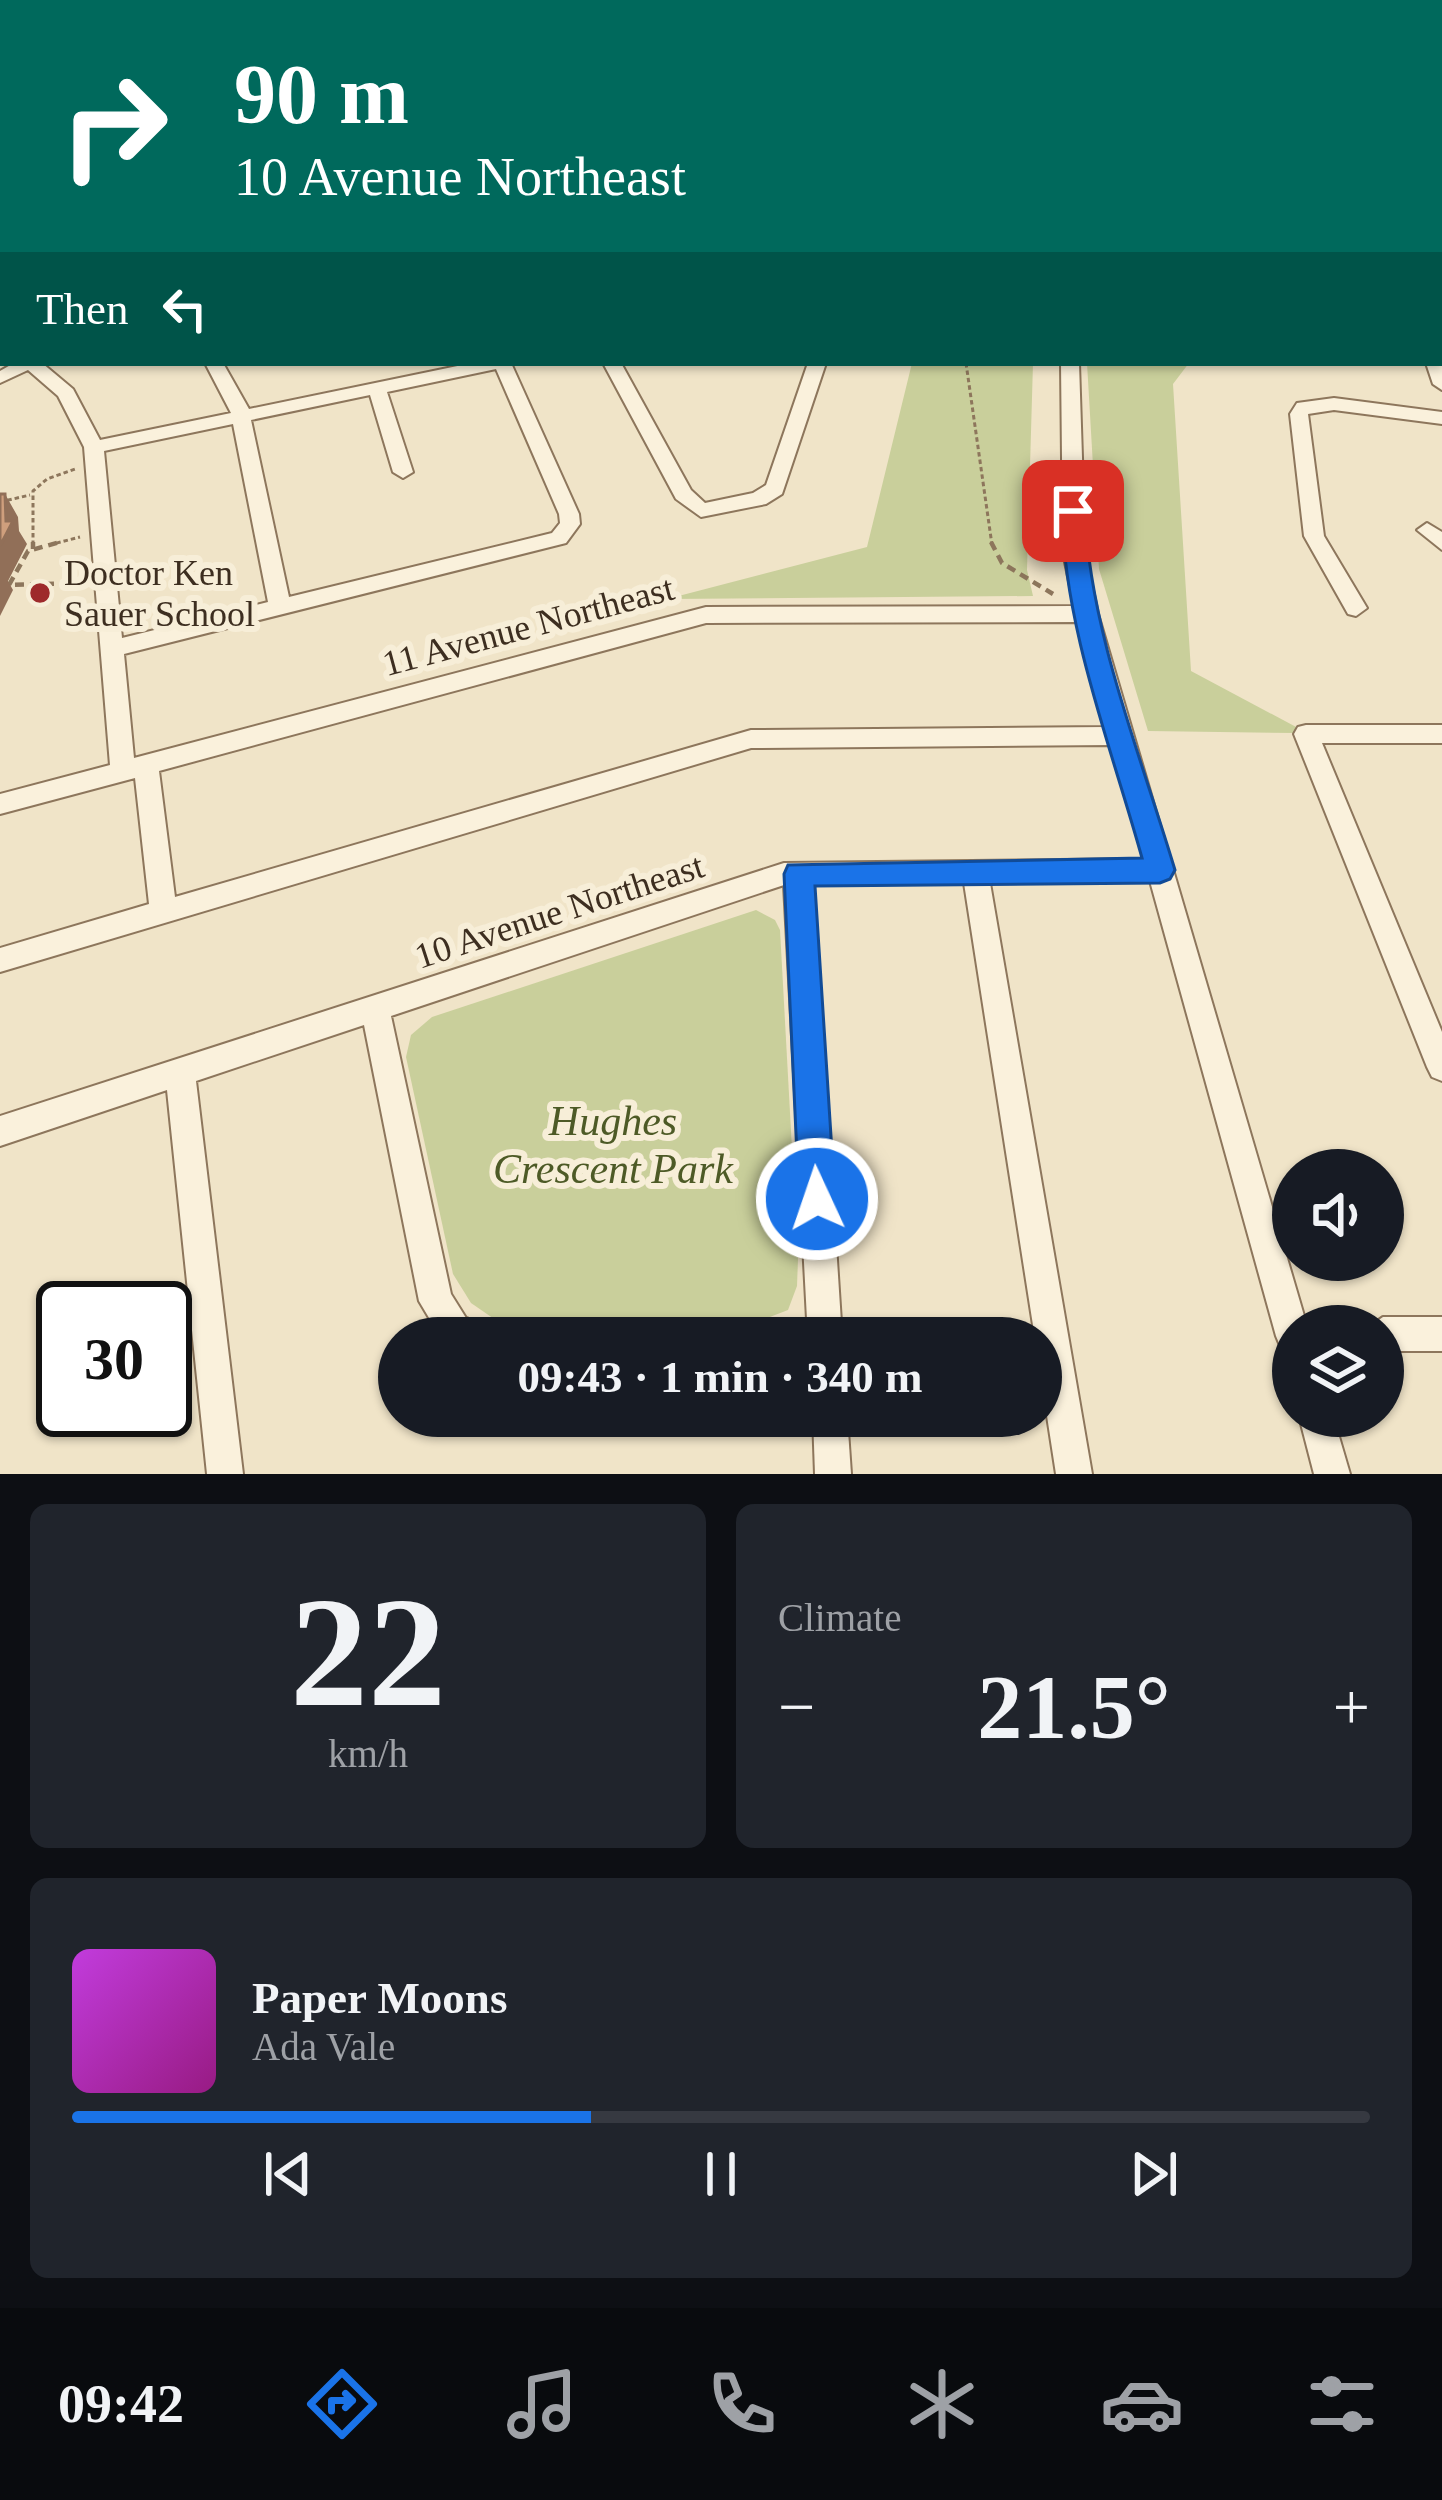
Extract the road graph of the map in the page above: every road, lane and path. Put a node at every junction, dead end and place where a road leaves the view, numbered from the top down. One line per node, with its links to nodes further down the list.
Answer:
1 (33, 366): 12 (street)
2 (216, 366): 10 (street)
3 (486, 366): 9 (street)
4 (501, 366): 24 (street)
5 (614, 366): 6 (street)
6 (816, 366)
7 (966, 366): 26 (path)
8 (1070, 366): 26 (street)
9 (377, 389): 10 (street); 14 (street)
10 (241, 417): 12 (street); 24 (street)
11 (1442, 418): 25 (street)
12 (94, 447): 27 (street)
13 (75, 469): 15 (path)
14 (403, 472)
15 (32, 495): 16 (path); 20 (path)
16 (0, 502)
17 (1442, 526): 19 (street)
18 (80, 537): 20 (path)
19 (1442, 544)
20 (33, 549): 23 (path)
21 (82, 583): 23 (path)
22 (0, 585): 23 (path)
23 (9, 585)
24 (280, 608): 27 (street)
25 (1356, 608)
26 (1087, 614): 29 (street); 30 (street, 11 Avenue Northeast)
27 (111, 649): 30 (street)
28 (1442, 734): 38 (street)
29 (1122, 736): 32 (street); 35 (street)
30 (135, 768): 31 (street, 11 Avenue Northeast); 35 (street)
31 (0, 804)
32 (1160, 870): 33 (street, 10 Avenue Northeast); 41 (street)
33 (975, 872): 34 (street, 10 Avenue Northeast); 50 (street)
34 (799, 874): 37 (street, 10 Avenue Northeast); 43 (street)
35 (164, 911): 36 (street)
36 (0, 960)
37 (376, 1008): 39 (street, 10 Avenue Northeast); 42 (street)
38 (1442, 1067)
39 (180, 1072): 40 (street, 10 Avenue Northeast); 48 (street)
40 (0, 1131)
41 (1284, 1305)
42 (446, 1317)
43 (824, 1317)
44 (1404, 1334): 45 (street)
45 (1442, 1334)
46 (831, 1437): 49 (street)
47 (1322, 1437): 51 (street)
48 (225, 1474)
49 (833, 1474)
50 (1074, 1474)
51 (1332, 1474)

